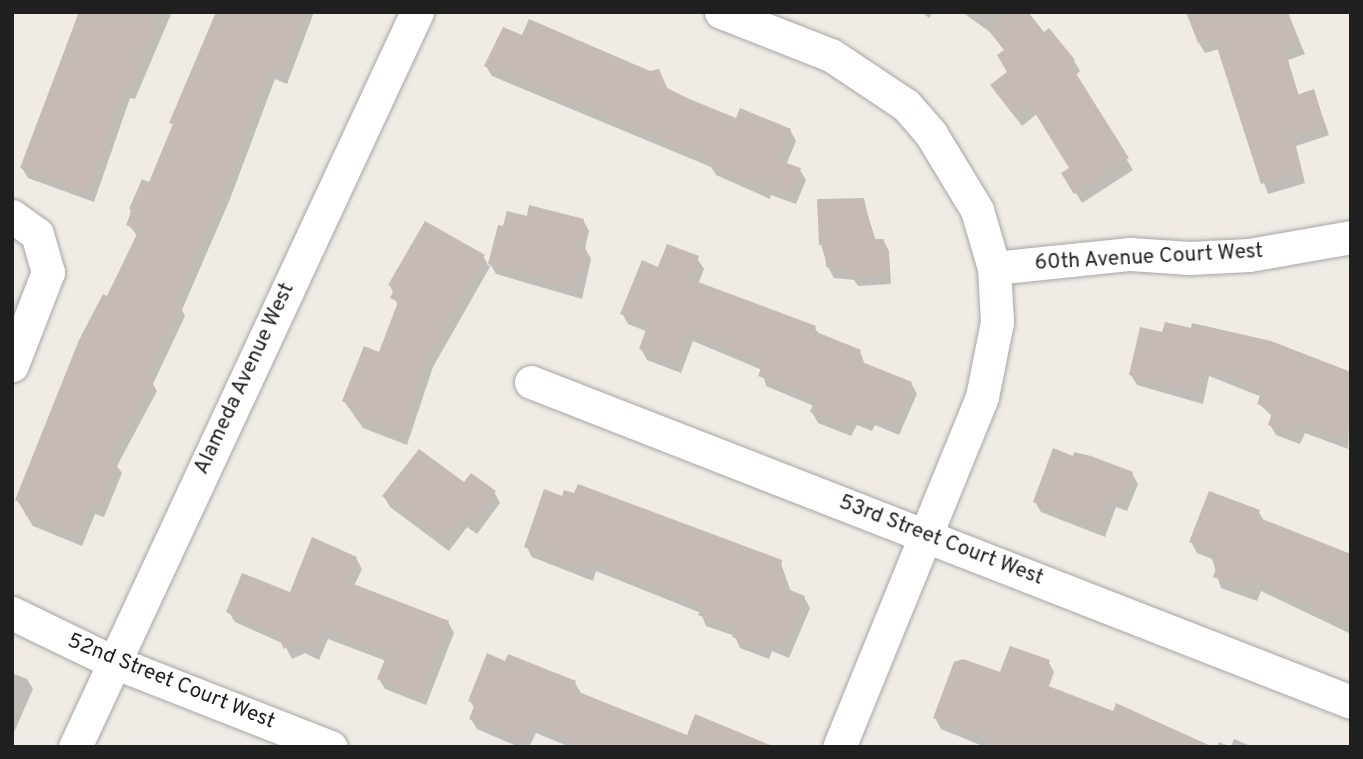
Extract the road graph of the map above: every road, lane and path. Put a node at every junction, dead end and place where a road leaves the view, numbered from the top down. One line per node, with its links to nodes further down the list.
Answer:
1 (417, 12): 10 (street, Alameda Avenue West)
2 (722, 12): 5 (street)
3 (24, 225): 6 (street)
4 (1351, 237): 5 (street, 60th Avenue Court West)
5 (994, 268): 8 (street)
6 (12, 366)
7 (531, 382): 8 (street, 53rd Street Court West)
8 (923, 533): 11 (street, 53rd Street Court West); 14 (street)
9 (12, 613): 10 (street, 52nd Street Court West)
10 (111, 661): 12 (street, Alameda Avenue West); 13 (street, 52nd Street Court West)
11 (1351, 702)
12 (75, 747)
13 (331, 747)
14 (839, 747)

